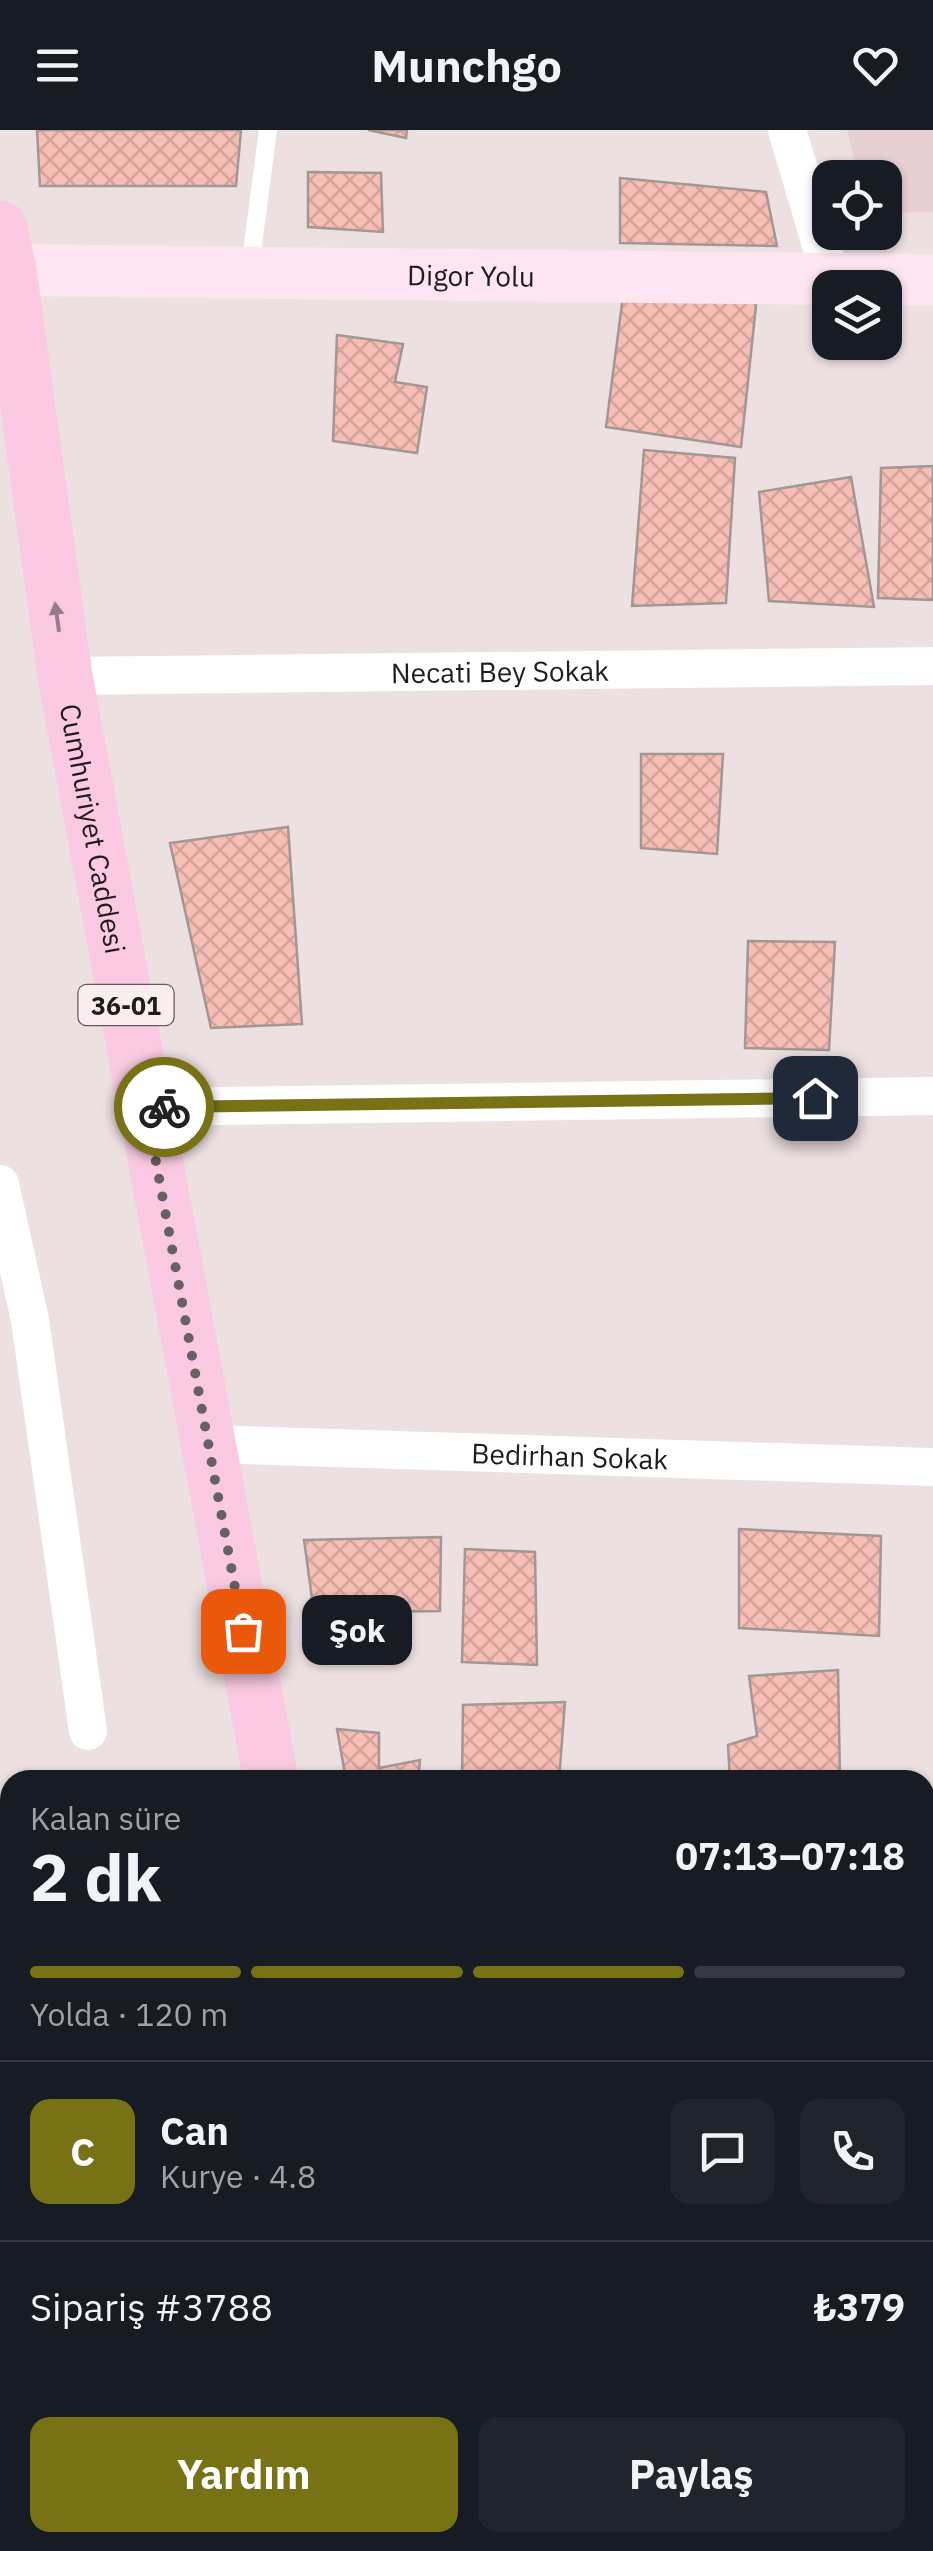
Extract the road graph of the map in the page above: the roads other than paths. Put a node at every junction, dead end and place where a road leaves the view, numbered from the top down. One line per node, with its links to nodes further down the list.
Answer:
1 (268, 130): 4 (lane)
2 (787, 130): 3 (street)
3 (829, 270)
4 (250, 272): 5 (main road, Digor Yolu); 8 (main road, Digor Yolu)
5 (812, 278)
6 (902, 279): 7 (main road, Digor Yolu)
7 (933, 280)
8 (6, 284): 10 (main road, Cumhuriyet Caddesi / 36-01, one-way to 8)
9 (933, 666): 10 (street, Necati Bey Sokak)
10 (65, 676): 12 (main road, Cumhuriyet Caddesi / 36-01)
11 (933, 1096): 12 (street)
12 (146, 1108): 14 (main road, Cumhuriyet Caddesi / 36-01)
13 (0, 1184): 16 (street)
14 (208, 1444): 15 (street, Bedirhan Sokak); 17 (main road, Cumhuriyet Caddesi / 36-01)
15 (933, 1467)
16 (88, 1731)
17 (269, 1770)

